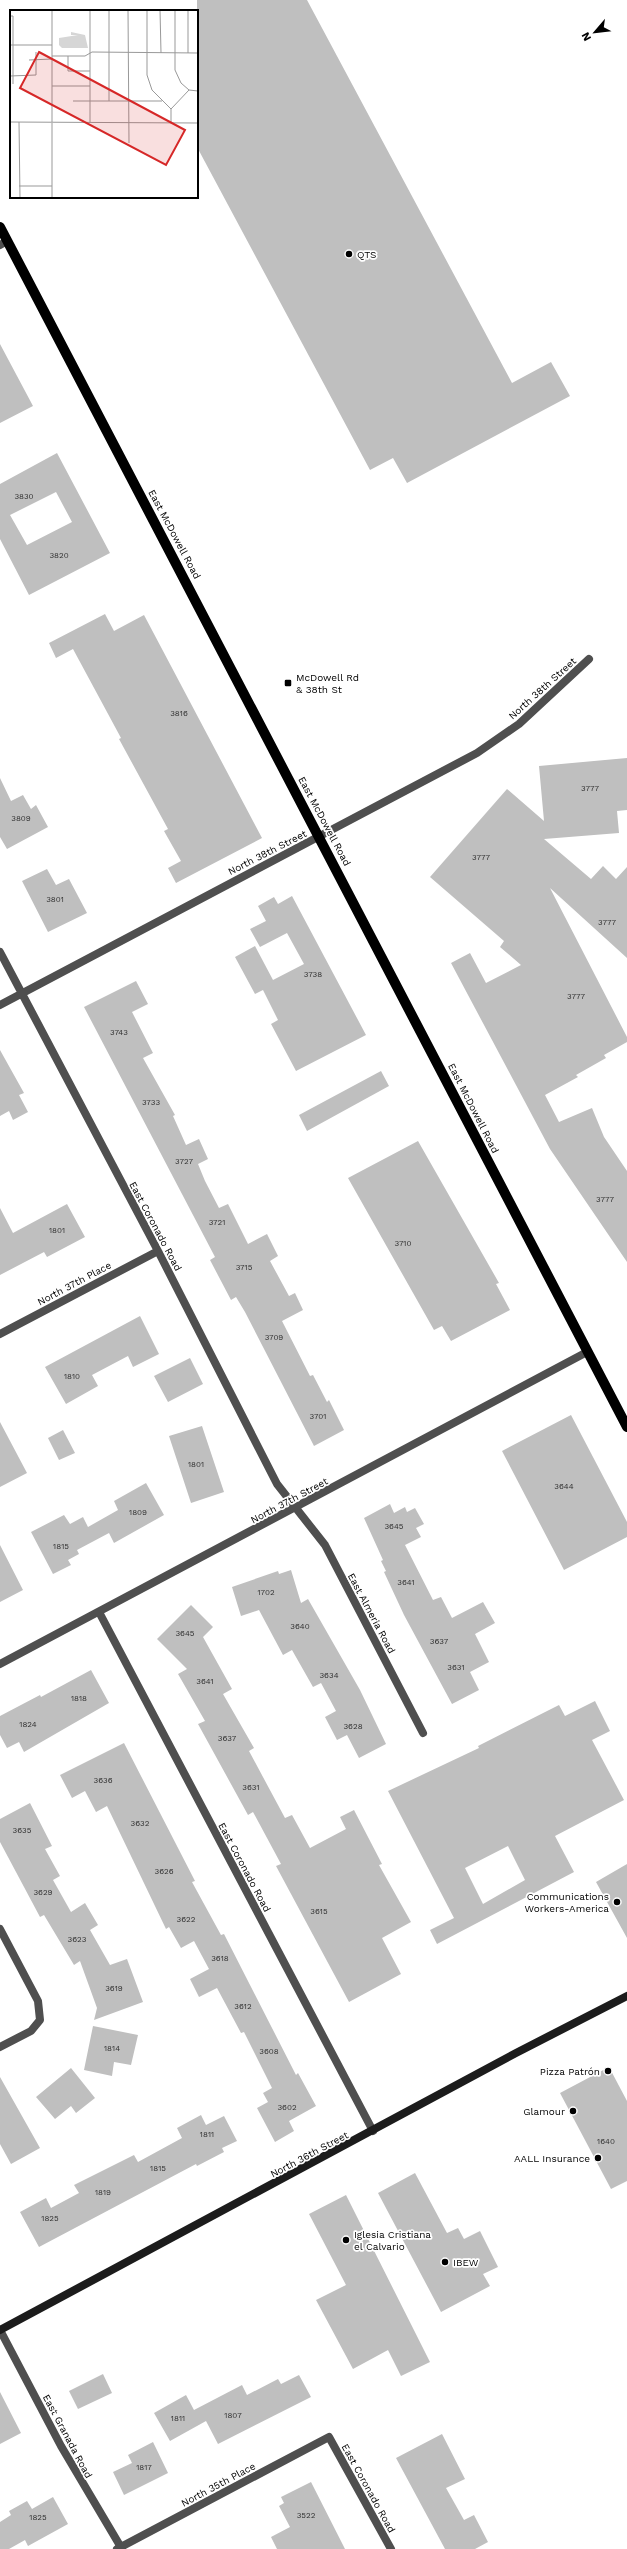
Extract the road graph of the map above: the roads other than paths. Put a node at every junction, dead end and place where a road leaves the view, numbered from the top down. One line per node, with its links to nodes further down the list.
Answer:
1 (0, 227): 2 (main road, East McDowell Road)
2 (4, 243): 4 (main road, East McDowell Road)
3 (589, 659): 4 (street, North 38th Street)
4 (319, 836): 6 (street, North 38th Street); 10 (main road, East McDowell Road)
5 (0, 952): 6 (street, East Coronado Road)
6 (22, 993): 7 (street, North 38th Street); 8 (street, East Coronado Road)
7 (0, 1005)
8 (158, 1250): 9 (street, North 37th Place); 12 (street, East Coronado Road)
9 (0, 1334)
10 (587, 1352): 11 (main road, East McDowell Road); 12 (street, North 37th Street)
11 (627, 1427)
12 (296, 1508): 13 (street, North 37th Street); 15 (street, East Almeria Road)
13 (99, 1612): 14 (street, North 37th Street); 19 (street, East Coronado Road)
14 (0, 1664)
15 (423, 1733)
16 (0, 1929): 18 (street)
17 (627, 1996): 19 (main road, North 36th Street)
18 (0, 2047)
19 (373, 2131): 20 (main road, North 36th Street)
20 (0, 2330): 22 (street, East Granada Road)
21 (329, 2437): 22 (street, North 35th Place); 23 (street, East Coronado Road)
22 (120, 2548)
23 (392, 2549)

